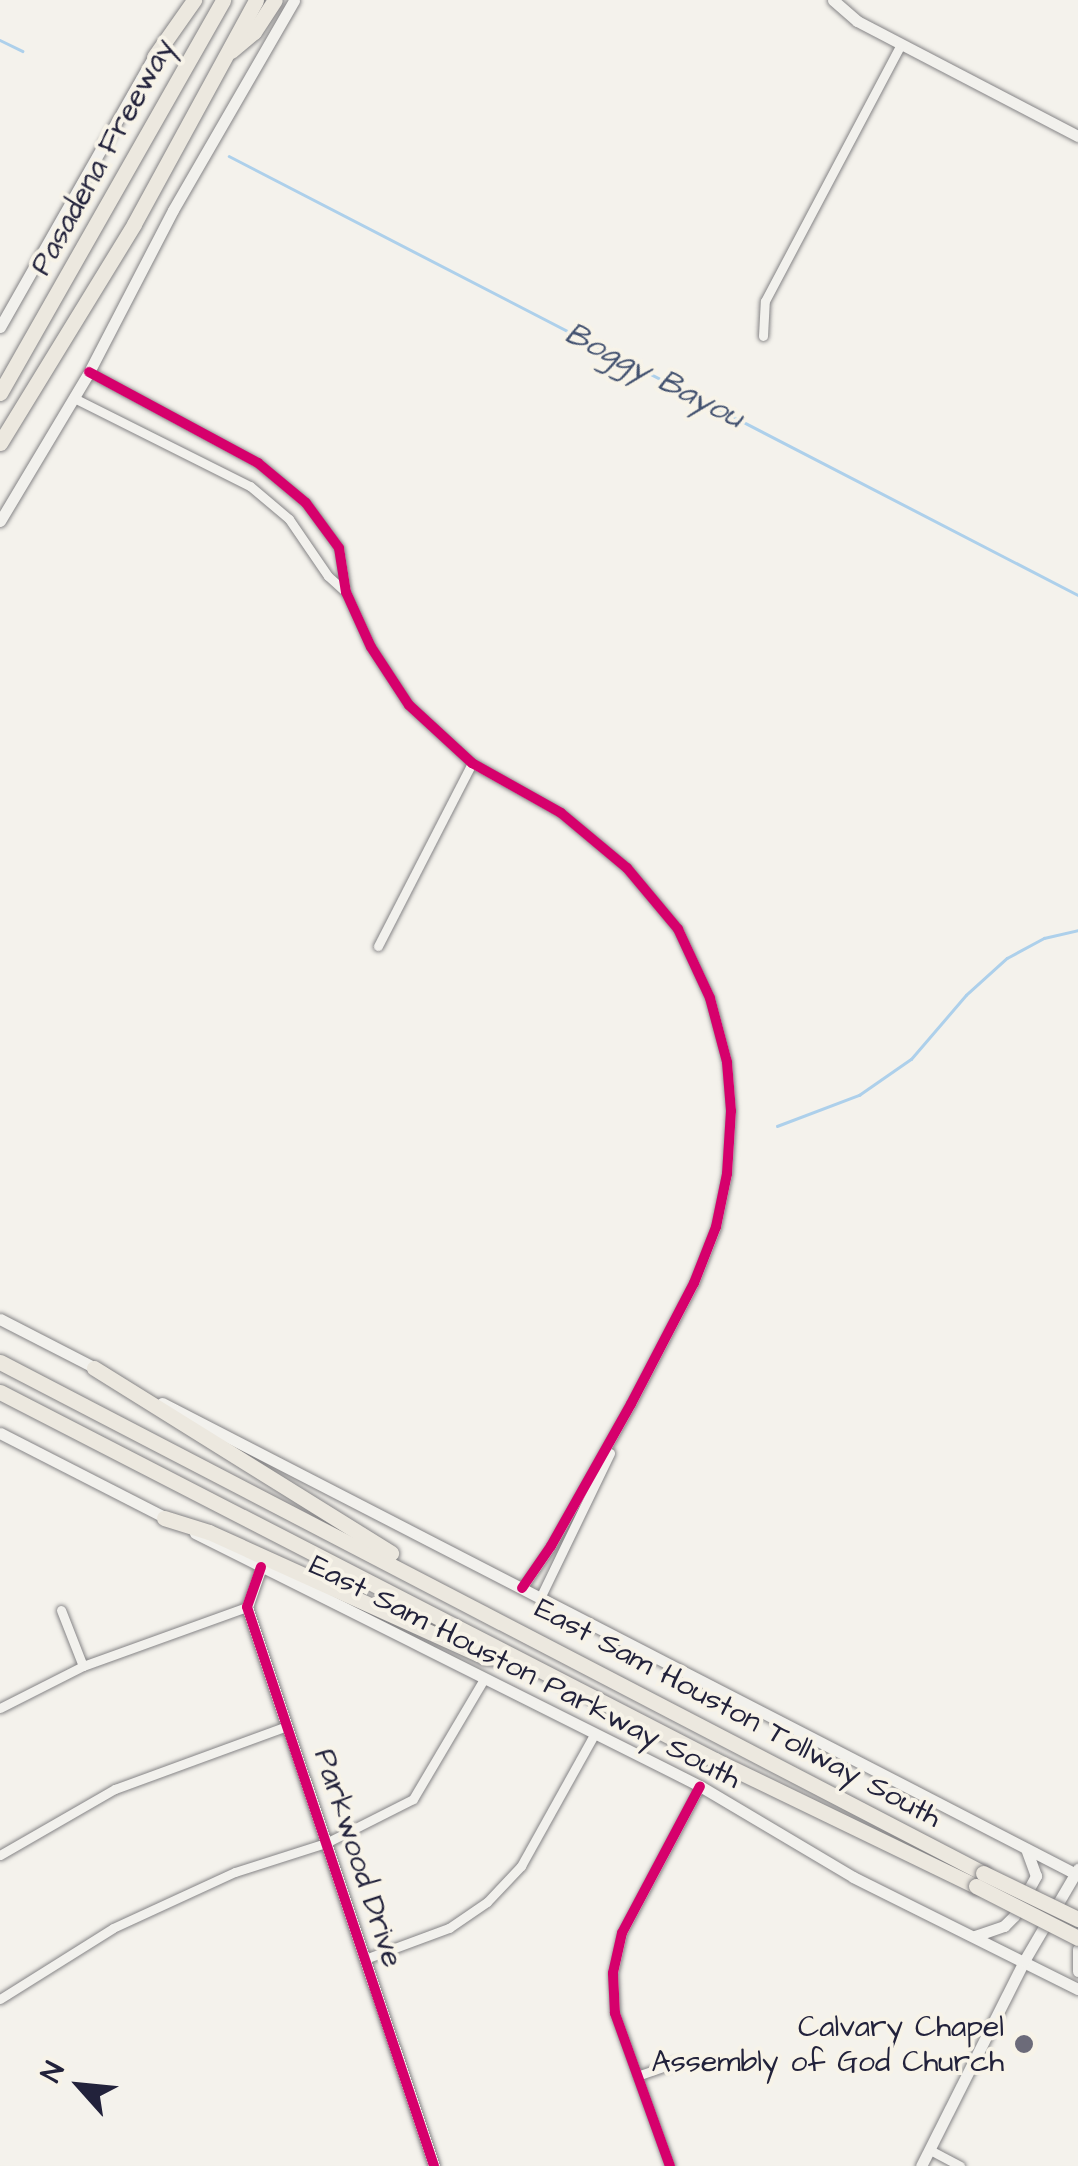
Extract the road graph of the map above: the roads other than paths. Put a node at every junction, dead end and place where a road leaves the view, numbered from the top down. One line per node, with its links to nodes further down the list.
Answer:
1 (184, 0): 9 (main road)
2 (194, 0): 9 (highway)
3 (223, 0): 15 (highway, Pasadena Freeway)
4 (256, 0): 10 (highway, Pasadena Freeway)
5 (274, 0): 10 (highway)
6 (294, 0): 14 (main road)
7 (833, 0): 8 (main road)
8 (901, 44): 11 (main road); 13 (street)
9 (154, 56): 12 (main road)
10 (224, 57): 17 (highway, Pasadena Freeway)
11 (1078, 136)
12 (0, 327)
13 (763, 336)
14 (89, 372): 16 (main road); 18 (street)
15 (0, 393)
16 (74, 398): 19 (street); 20 (main road)
17 (0, 443)
18 (258, 463): 19 (street); 21 (street)
19 (244, 483): 21 (street)
20 (0, 521)
21 (346, 592): 22 (street)
22 (472, 763): 23 (street); 28 (street)
23 (378, 946)
24 (0, 1319): 26 (main road)
25 (0, 1362): 34 (highway, East Sam Houston Tollway South)
26 (94, 1368): 32 (main road); 34 (highway)
27 (0, 1392): 37 (highway, East Sam Houston Tollway South)
28 (631, 1404): 32 (street); 33 (street)
29 (2, 1438): 30 (main road, East Sam Houston Parkway South)
30 (164, 1518): 31 (main road, East Sam Houston Parkway South); 37 (highway)
31 (261, 1566): 35 (main road); 39 (main road, East Sam Houston Parkway South)
32 (522, 1588): 33 (main road)
33 (540, 1598): 45 (main road)
34 (470, 1603): 48 (highway, East Sam Houston Tollway South)
35 (247, 1607): 38 (street); 41 (main road, Parkwood Drive)
36 (61, 1610): 38 (street)
37 (518, 1660): 48 (highway, East Sam Houston Tollway South)
38 (84, 1666): 40 (street)
39 (484, 1679): 42 (main road, East Sam Houston Parkway South); 44 (street)
40 (0, 1708)
41 (287, 1726): 44 (main road, Parkwood Drive); 46 (street)
42 (595, 1734): 43 (main road, East Sam Houston Parkway South); 53 (street)
43 (700, 1786): 50 (main road, East Sam Houston Parkway South); 59 (street)
44 (326, 1842): 53 (main road, Parkwood Drive); 57 (street)
45 (1024, 1848): 47 (main road); 50 (main road)
46 (0, 1854)
47 (1077, 1872): 54 (main road)
48 (979, 1880): 49 (highway, East Sam Houston Tollway South, bridge); 51 (highway, East Sam Houston Tollway South, bridge)
49 (1078, 1919)
50 (975, 1936): 54 (main road, East Sam Houston Parkway South)
51 (1078, 1938)
52 (1078, 1949): 55 (main road)
53 (365, 1959): 61 (main road, Parkwood Drive)
54 (1024, 1961): 56 (main road, East Sam Houston Parkway South); 60 (main road)
55 (1078, 1971)
56 (1078, 1989)
57 (0, 1999)
58 (674, 2063): 59 (street)
59 (637, 2076): 62 (street)
60 (930, 2150): 63 (main road); 64 (street)
61 (434, 2166)
62 (670, 2166)
63 (922, 2166)
64 (960, 2166)

